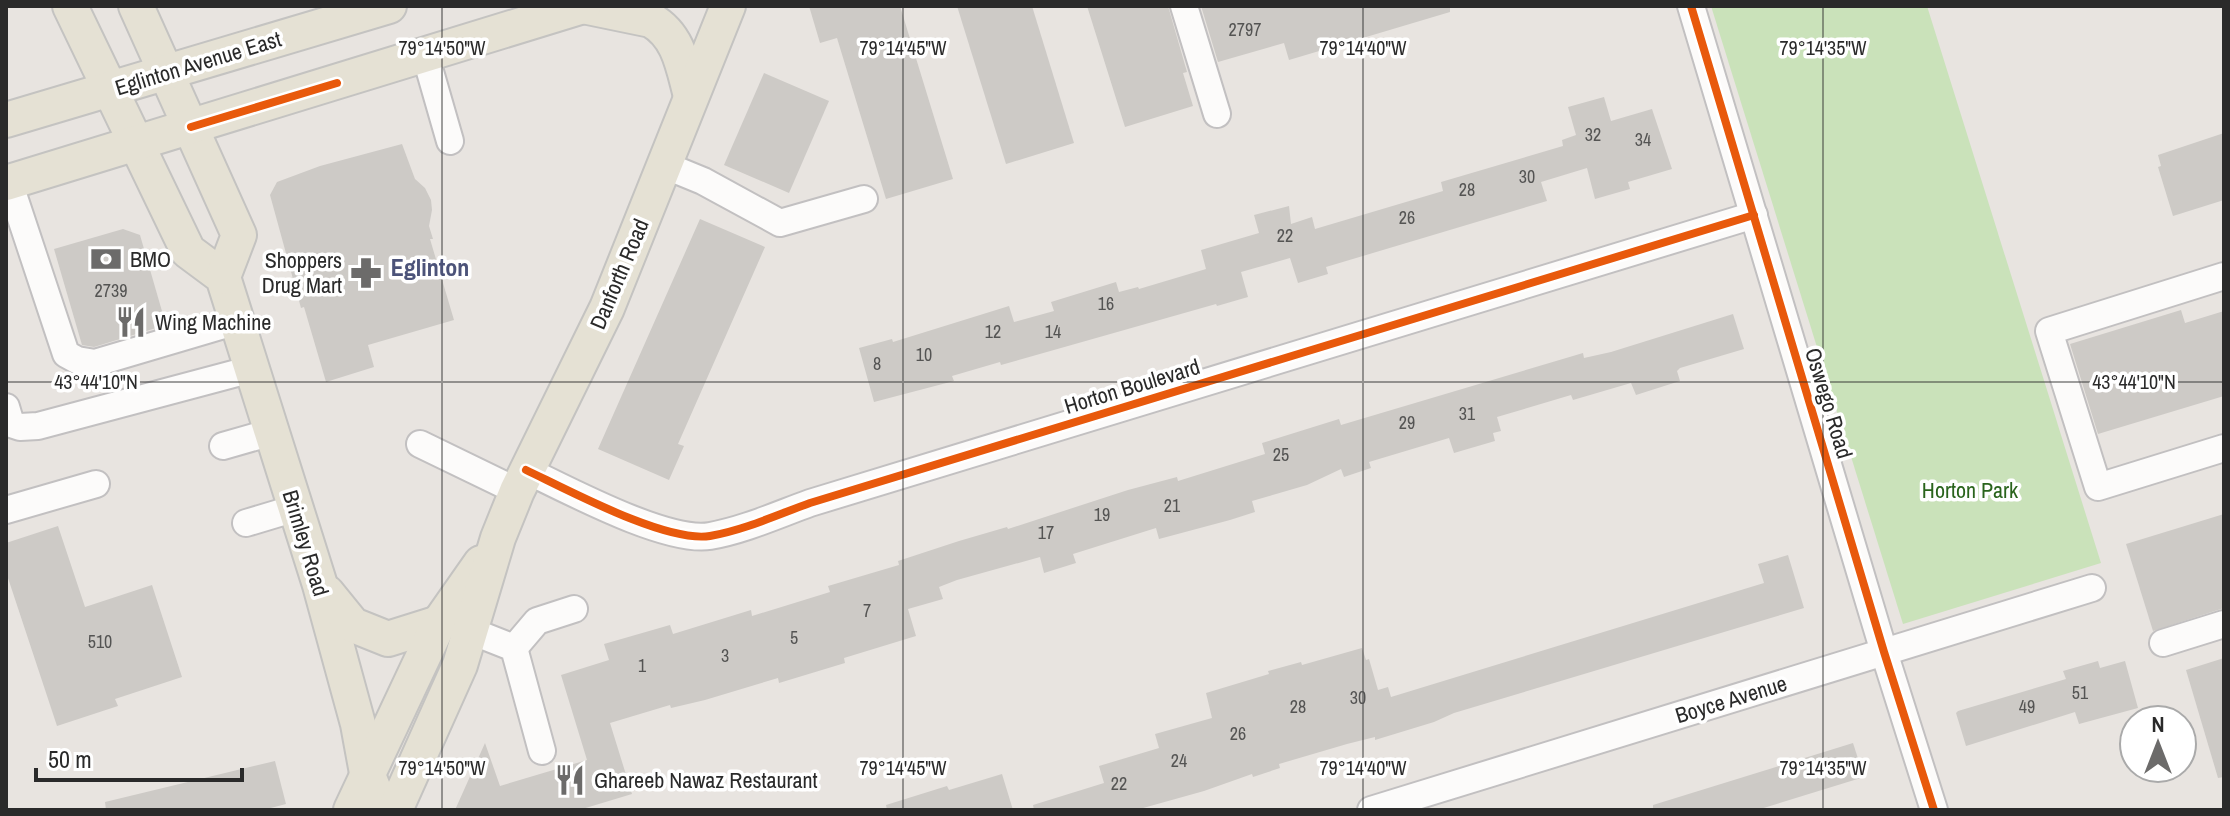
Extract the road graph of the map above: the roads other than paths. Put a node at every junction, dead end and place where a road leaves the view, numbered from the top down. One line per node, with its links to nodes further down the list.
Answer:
1 (70, 6): 10 (main road)
2 (136, 6): 9 (main road)
3 (389, 6): 9 (main road, Eglinton Avenue East)
4 (583, 6): 8 (main road); 11 (main road)
5 (728, 6): 11 (main road, Danforth Road)
6 (1184, 6): 12 (street)
7 (1691, 6): 20 (street, Oswego Road)
8 (425, 54): 14 (main road); 15 (street)
9 (167, 73): 10 (main road, Eglinton Avenue East); 14 (main road)
10 (110, 89): 13 (main road, Eglinton Avenue East); 16 (main road)
11 (691, 96): 17 (main road, Danforth Road)
12 (1217, 114)
13 (6, 120)
14 (191, 127): 16 (main road); 22 (main road)
15 (450, 141)
16 (137, 144): 18 (main road); 22 (main road)
17 (664, 165): 19 (street); 30 (main road, Danforth Road)
18 (8, 182): 23 (street)
19 (864, 199)
20 (1754, 215): 30 (street, Horton Boulevard); 42 (street, Oswego Road)
21 (2224, 276): 29 (street)
22 (223, 277): 23 (main road, Brimley Road)
23 (237, 321): 24 (main road, Brimley Road)
24 (252, 369): 25 (street); 26 (main road, Brimley Road)
25 (6, 407)
26 (272, 432): 28 (street); 32 (main road, Brimley Road)
27 (420, 444): 30 (street, Horton Boulevard)
28 (223, 446)
29 (2224, 448)
30 (522, 480): 39 (main road, Danforth Road)
31 (96, 484): 33 (street)
32 (296, 508): 34 (street); 35 (main road, Brimley Road)
33 (6, 510)
34 (246, 523)
35 (320, 585): 39 (main road); 44 (main road, Brimley Road)
36 (2092, 588): 42 (street, Boyce Avenue)
37 (574, 609): 41 (street)
38 (2224, 624): 40 (street)
39 (455, 627): 41 (street); 44 (main road, Danforth Road); 47 (main road, Danforth Road)
40 (2163, 643)
41 (514, 648): 43 (street)
42 (1884, 652): 48 (street, Boyce Avenue); 49 (street, Oswego Road)
43 (542, 751)
44 (367, 773): 45 (main road, Danforth Road); 46 (main road, Brimley Road)
45 (351, 810)
46 (382, 810)
47 (395, 810)
48 (1371, 810)
49 (1934, 810)

